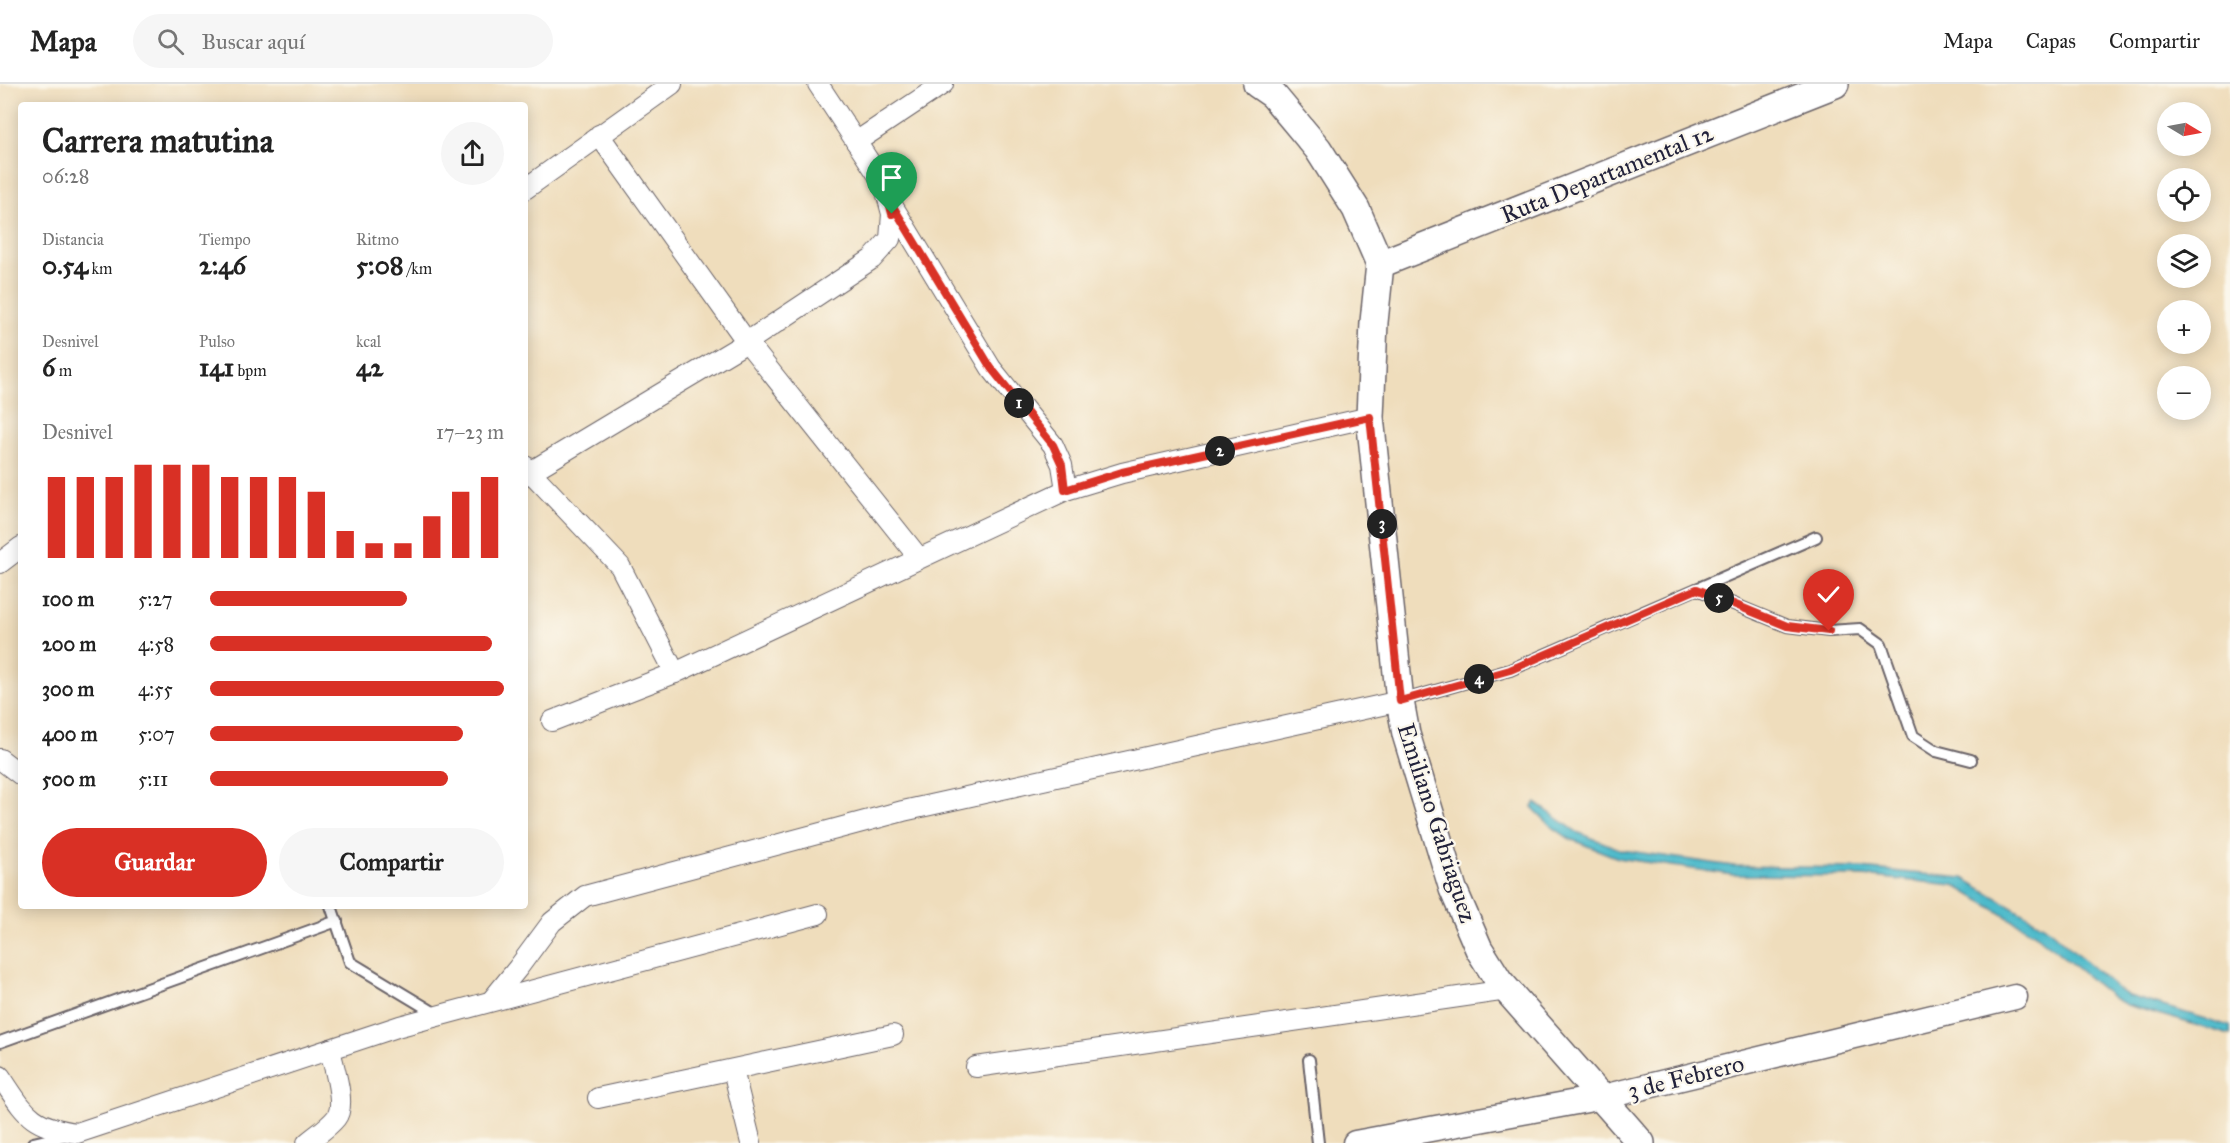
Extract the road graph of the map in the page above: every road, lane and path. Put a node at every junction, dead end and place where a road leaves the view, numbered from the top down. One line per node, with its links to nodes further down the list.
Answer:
1 (672, 84): 6 (street)
2 (818, 84): 7 (street)
3 (943, 84): 7 (street)
4 (1257, 84): 10 (main road)
5 (1835, 84): 10 (main road, Ruta Departamental 12)
6 (599, 135): 8 (street); 11 (street)
7 (856, 142): 9 (street)
8 (528, 187)
9 (888, 198): 11 (street); 15 (street)
10 (1380, 264): 12 (main road, Emiliano Gabriaguez)
11 (747, 342): 13 (street); 18 (street)
12 (1370, 417): 15 (street); 22 (main road, Emiliano Gabriaguez)
13 (528, 470)
14 (528, 472): 21 (street)
15 (1065, 490): 18 (street)
16 (1816, 537): 20 (lane)
17 (18, 549): 19 (street)
18 (919, 558): 21 (street)
19 (0, 563)
20 (1697, 589): 22 (lane); 25 (lane)
21 (675, 673): 23 (street)
22 (1400, 701): 30 (main road, Emiliano Gabriaguez); 32 (street)
23 (552, 721)
24 (0, 759): 26 (street)
25 (1971, 760)
26 (18, 773)
27 (332, 909): 29 (lane)
28 (818, 914): 32 (street)
29 (337, 921): 33 (lane); 35 (lane)
30 (1507, 990): 38 (street); 41 (main road, Emiliano Gabriaguez)
31 (2015, 997): 41 (street, 3 de Febrero)
32 (492, 1000): 33 (street)
33 (438, 1015): 36 (street)
34 (893, 1035): 39 (street)
35 (0, 1042)
36 (330, 1049): 43 (street); 45 (street)
37 (1309, 1060): 47 (lane)
38 (976, 1067)
39 (733, 1070): 42 (street); 46 (street)
40 (0, 1076): 43 (street)
41 (1603, 1097): 48 (street, 3 de Febrero); 49 (main road, Emiliano Gabriaguez)
42 (598, 1098)
43 (77, 1133): 44 (lane)
44 (33, 1143)
45 (307, 1143)
46 (751, 1143)
47 (1318, 1143)
48 (1355, 1143)
49 (1641, 1143)

